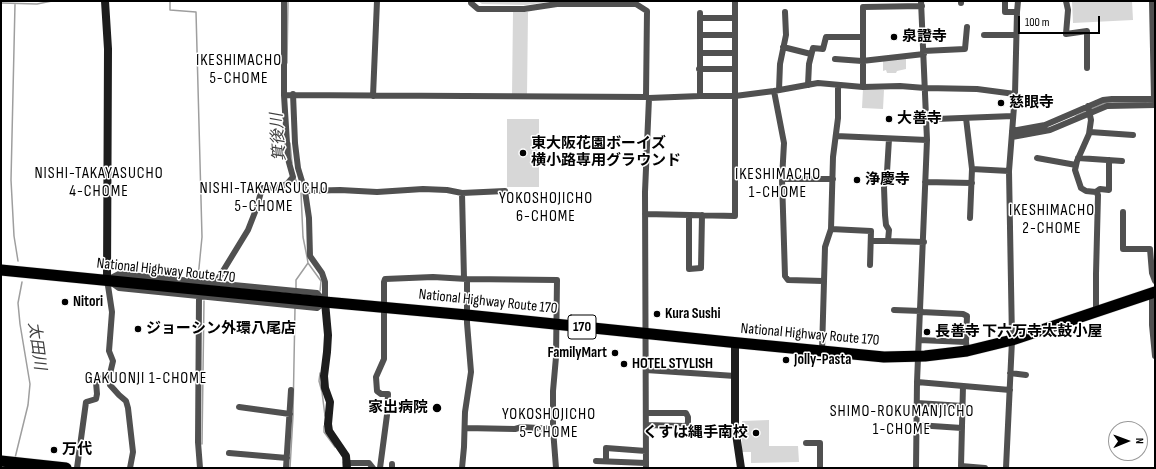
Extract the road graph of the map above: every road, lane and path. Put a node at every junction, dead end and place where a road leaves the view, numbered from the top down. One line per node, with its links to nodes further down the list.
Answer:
1 (105, 1): 81 (street)
2 (284, 1): 38 (street)
3 (377, 1): 39 (street)
4 (471, 1): 10 (street)
5 (735, 1): 14 (street)
6 (1005, 1): 13 (street)
7 (1018, 1): 13 (street)
8 (1066, 1): 28 (street)
9 (1152, 1): 43 (street)
10 (638, 2): 42 (street)
11 (922, 3): 20 (street); 24 (street)
12 (785, 12): 21 (street)
13 (1017, 12): 19 (street)
14 (735, 18): 16 (street); 17 (street)
15 (967, 27): 24 (street)
16 (700, 35): 17 (street); 22 (street)
17 (735, 35): 23 (street)
18 (984, 35): 19 (street)
19 (1016, 35): 37 (street)
20 (862, 37): 25 (street); 27 (street)
21 (783, 47): 25 (street); 35 (street)
22 (700, 53): 23 (street); 29 (street)
23 (735, 53): 30 (street)
24 (923, 53): 27 (street); 34 (street)
25 (811, 54): 31 (street)
26 (835, 59): 27 (street)
27 (862, 61): 33 (street)
28 (1087, 68)
29 (699, 69): 30 (street); 40 (street)
30 (735, 69): 41 (street)
31 (808, 85): 32 (street); 35 (street)
32 (838, 85): 33 (street); 52 (street)
33 (862, 87): 34 (street)
34 (925, 88): 37 (street); 54 (street)
35 (777, 91): 41 (street); 62 (street)
36 (293, 94): 38 (street); 39 (street); 66 (street)
37 (1015, 94): 46 (street)
38 (284, 95): 85 (street)
39 (373, 96): 42 (street)
40 (700, 96): 41 (street); 42 (street)
41 (735, 96): 73 (street)
42 (647, 97): 71 (street)
43 (1155, 101): 44 (street); 45 (street)
44 (1088, 106): 45 (street); 50 (street)
45 (1089, 113): 49 (street); 50 (street)
46 (1013, 116): 47 (street); 50 (street)
47 (966, 118): 48 (street); 60 (street)
48 (936, 119)
49 (1090, 132): 51 (street); 56 (street)
50 (1012, 134): 61 (street)
51 (1133, 135)
52 (836, 136): 53 (street); 63 (street)
53 (888, 139): 54 (street); 77 (street)
54 (927, 140): 64 (street)
55 (1037, 158): 59 (street)
56 (1078, 158): 57 (street); 59 (street)
57 (1109, 160): 58 (street); 68 (street)
58 (1122, 161)
59 (1076, 165): 68 (street)
60 (972, 169): 61 (street); 65 (street)
61 (1009, 171): 97 (street)
62 (782, 179): 63 (street); 83 (street)
63 (833, 179): 75 (street)
64 (926, 182): 65 (street); 78 (street)
65 (972, 183): 74 (street)
66 (306, 191): 69 (street); 88 (street)
67 (505, 191): 69 (street)
68 (1096, 192): 92 (street)
69 (462, 193): 82 (street)
70 (1123, 212): 84 (street)
71 (645, 214): 72 (street); 95 (street)
72 (689, 215): 73 (street); 73 (street)
73 (702, 215)
74 (970, 218)
75 (831, 229): 76 (street); 83 (street)
76 (871, 241): 77 (street); 79 (street)
77 (888, 241): 78 (street)
78 (924, 242): 91 (street)
79 (870, 265)
80 (1, 270): 81 (highway, National Highway Route 170 / 170)
81 (107, 279): 85 (street); 87 (street); 88 (highway, National Highway Route 170 / 170); 107 (street)
82 (465, 279): 89 (street); 93 (street); 94 (street)
83 (823, 281): 100 (street)
84 (1155, 281)
85 (215, 284): 88 (street)
86 (1154, 293): 92 (highway, National Highway Route 170 / 170); 102 (street)
87 (199, 296): 88 (street); 134 (street)
88 (325, 302): 89 (highway, National Highway Route 170 / 170); 128 (street)
89 (383, 307): 93 (highway, National Highway Route 170 / 170); 137 (street)
90 (894, 310): 91 (street)
91 (921, 311): 96 (street); 99 (street)
92 (1096, 312): 97 (highway, National Highway Route 170 / 170)
93 (467, 315): 94 (highway, National Highway Route 170 / 170); 119 (street)
94 (555, 324): 95 (highway, National Highway Route 170 / 170); 121 (street)
95 (646, 334): 98 (highway, National Highway Route 170 / 170); 103 (street)
96 (919, 340): 99 (street); 101 (street)
97 (1012, 340): 99 (highway, National Highway Route 170 / 170); 104 (street)
98 (735, 343): 100 (highway, National Highway Route 170 / 170); 106 (street)
99 (966, 347): 101 (highway, National Highway Route 170 / 170)
100 (822, 351): 101 (highway, National Highway Route 170 / 170)
101 (919, 356): 108 (street)
102 (1155, 356)
103 (646, 370): 106 (street); 115 (street)
104 (1010, 373): 105 (street); 111 (street)
105 (1026, 375)
106 (735, 376): 141 (street)
107 (109, 378): 132 (street); 133 (street)
108 (917, 382): 109 (street); 112 (street)
109 (963, 386): 111 (street); 113 (street)
110 (292, 390): 116 (street)
111 (1010, 390): 145 (street)
112 (917, 403): 113 (street); 118 (street)
113 (963, 406): 120 (street)
114 (239, 407): 116 (street)
115 (646, 413): 117 (street); 117 (street)
116 (290, 414): 125 (street)
117 (646, 425): 123 (street)
118 (917, 425): 120 (street); 143 (street)
119 (465, 428): 121 (street); 138 (street)
120 (962, 428): 144 (street)
121 (553, 429): 139 (street)
122 (806, 443): 142 (street)
123 (646, 451): 127 (street); 129 (street)
124 (229, 453): 125 (street)
125 (287, 458): 135 (street)
126 (1, 461): 130 (highway)
127 (602, 461): 129 (street); 140 (street)
128 (347, 465): 136 (street)
129 (646, 465)
130 (16, 466): 131 (highway)
131 (66, 468)
132 (77, 468)
133 (130, 468)
134 (200, 468)
135 (286, 468)
136 (373, 468)
137 (380, 468)
138 (462, 468)
139 (556, 468)
140 (602, 468)
141 (741, 468)
142 (820, 468)
143 (916, 468)
144 (985, 468)
145 (1006, 468)

